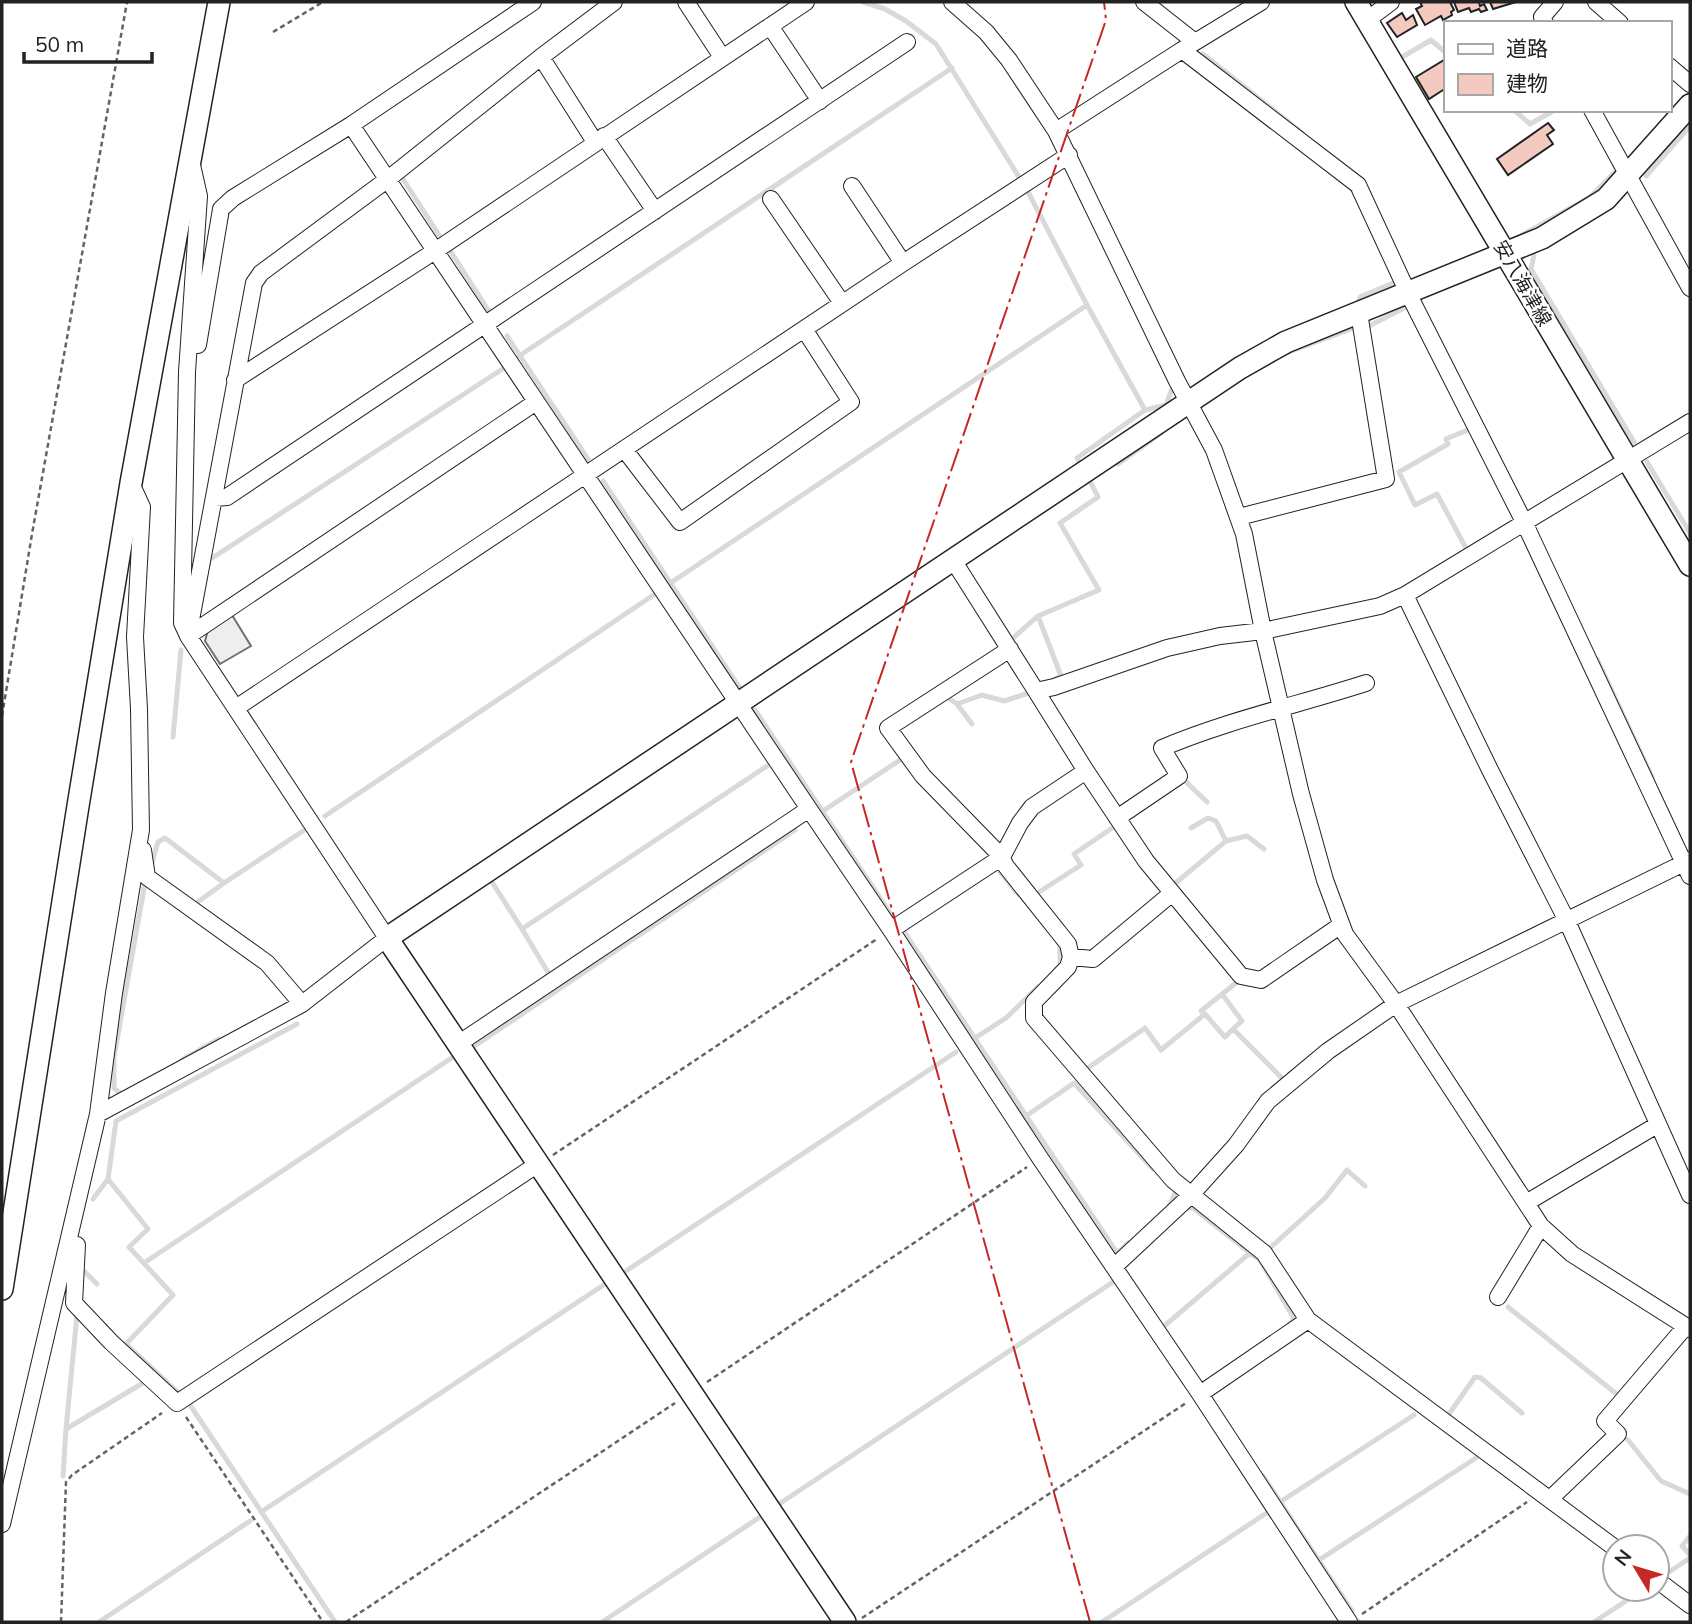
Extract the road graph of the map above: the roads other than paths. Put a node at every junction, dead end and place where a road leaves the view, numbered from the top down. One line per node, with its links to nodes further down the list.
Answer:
1 (219, 2): 29 (street)
2 (533, 2): 25 (street)
3 (614, 2): 18 (street)
4 (686, 2): 19 (street)
5 (806, 2): 15 (street)
6 (952, 2): 26 (street)
7 (1144, 2): 17 (street)
8 (1261, 2): 17 (street)
9 (1391, 2): 12 (street)
10 (1555, 2): 13 (street)
11 (1596, 2): 14 (street)
12 (1361, 11): 36 (street, 安八海津線)
13 (1544, 21)
14 (1618, 21)
15 (771, 26): 19 (street); 22 (street)
16 (907, 42): 22 (street)
17 (1188, 46): 26 (street); 39 (street)
18 (541, 57): 27 (street); 31 (street)
19 (722, 57): 27 (street)
20 (1671, 68): 21 (street)
21 (1690, 84)
22 (820, 100): 34 (street)
23 (1690, 105): 30 (street)
24 (1593, 112): 30 (street)
25 (351, 125): 31 (street); 44 (street)
26 (1056, 131): 28 (street)
27 (600, 139): 34 (street); 35 (street)
28 (1069, 155): 37 (street); 47 (street)
29 (191, 163): 44 (street); 52 (street)
30 (1627, 176): 36 (street); 38 (street)
31 (388, 179): 35 (street); 45 (street)
32 (852, 186): 37 (street)
33 (771, 198): 40 (street)
34 (654, 211): 42 (street)
35 (435, 251): 42 (street); 45 (street)
36 (1505, 252): 39 (street); 50 (street, 安八海津線)
37 (902, 263): 40 (street)
38 (1690, 288)
39 (1408, 293): 41 (street); 55 (street)
40 (842, 303): 43 (street)
41 (1359, 313): 47 (street); 54 (street)
42 (485, 325): 46 (street); 53 (street)
43 (804, 329): 49 (street); 49 (street)
44 (187, 372): 60 (street)
45 (235, 380): 53 (street)
46 (536, 402): 51 (street); 60 (street)
47 (1189, 403): 54 (street); 56 (street)
48 (1690, 422): 50 (street)
49 (624, 449): 51 (street)
50 (1627, 460): 55 (street); 57 (street, 安八海津線)
51 (585, 475): 64 (street); 65 (street)
52 (131, 483): 70 (street); 91 (street)
53 (215, 498): 60 (street)
54 (1239, 517): 59 (street)
55 (1524, 522): 58 (street); 72 (street)
56 (953, 560): 61 (street); 64 (street)
57 (1690, 565)
58 (1405, 595): 59 (street); 74 (street)
59 (1263, 631): 63 (street); 66 (street)
60 (188, 636): 65 (street)
61 (1010, 649): 63 (street); 71 (street)
62 (1366, 682): 66 (street)
63 (1036, 691): 67 (street)
64 (738, 703): 68 (street); 77 (street)
65 (236, 708): 77 (street)
66 (1281, 709): 69 (street); 75 (street)
67 (1086, 771): 69 (street); 71 (street)
68 (808, 809): 76 (street); 81 (street)
69 (1117, 818): 73 (street)
70 (141, 830): 79 (street); 82 (street)
71 (1002, 857): 76 (street); 78 (street)
72 (1688, 866): 74 (street)
73 (1171, 894): 75 (street); 78 (street)
74 (1566, 919): 80 (street); 83 (street)
75 (1341, 925): 80 (street)
76 (891, 930): 90 (street)
77 (387, 938): 79 (street); 81 (street)
78 (1071, 957): 85 (street)
79 (302, 1004): 82 (street)
80 (1396, 1004): 85 (street); 87 (street)
81 (458, 1044): 84 (street)
82 (99, 1114): 88 (street)
83 (1657, 1125): 86 (street); 87 (street)
84 (538, 1164): 88 (street); 102 (street)
85 (1191, 1195): 90 (street); 93 (street)
86 (1690, 1195)
87 (1526, 1203): 89 (street)
88 (78, 1206): 97 (street)
89 (1541, 1226): 92 (street); 94 (street)
90 (1115, 1266): 95 (street)
91 (2, 1289)
92 (1498, 1297)
93 (1308, 1320): 95 (street); 96 (street)
94 (1688, 1328): 96 (street)
95 (1200, 1394): 101 (street)
96 (1546, 1496): 98 (street)
97 (2, 1524)
98 (1601, 1537)
99 (1671, 1591): 100 (street)
100 (1690, 1605)
101 (1355, 1618)
102 (845, 1622)

